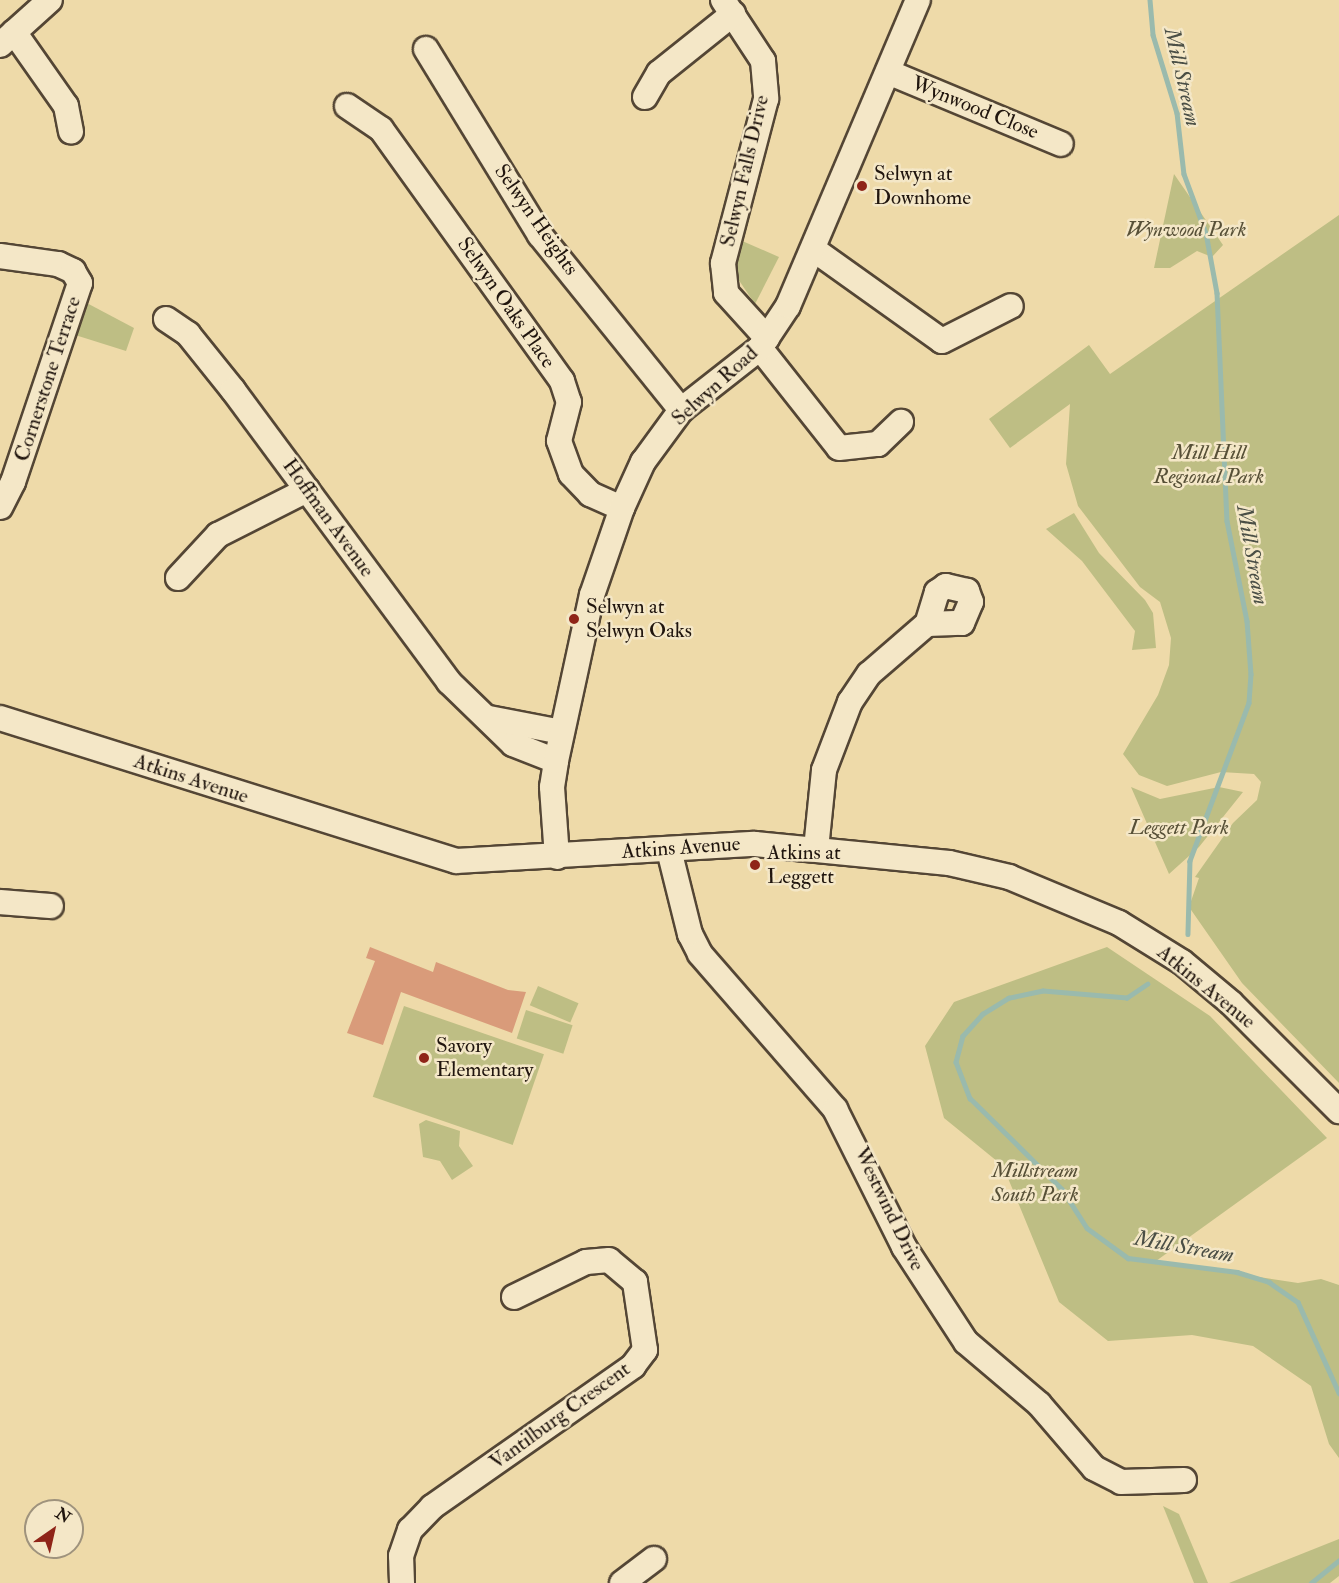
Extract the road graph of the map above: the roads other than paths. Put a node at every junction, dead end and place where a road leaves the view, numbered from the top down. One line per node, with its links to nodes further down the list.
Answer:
1 (50, 0): 4 (street)
2 (918, 0): 6 (street, Selwyn Road)
3 (728, 7): 7 (street); 15 (street, Selwyn Falls Drive)
4 (7, 38): 9 (street)
5 (426, 49): 16 (street, Selwyn Heights)
6 (888, 72): 10 (street, Wynwood Close); 11 (street, Selwyn Road)
7 (645, 97)
8 (346, 105): 20 (street, Selwyn Oaks Place)
9 (71, 132)
10 (1061, 144)
11 (813, 249): 13 (street); 15 (street, Selwyn Road)
12 (0, 256): 19 (street, Cornerstone Terrace)
13 (1011, 306)
14 (166, 319): 18 (street, Hoffman Avenue)
15 (763, 343): 16 (street, Selwyn Road); 17 (street, Selwyn Falls Drive)
16 (681, 410): 20 (street, Selwyn Road)
17 (902, 422)
18 (307, 490): 21 (street); 24 (street, Hoffman Avenue)
19 (0, 507)
20 (622, 508): 25 (street, Selwyn Road)
21 (178, 578)
22 (927, 624): 28 (street)
23 (0, 718): 29 (street, Atkins Avenue)
24 (489, 718): 25 (street); 26 (street, Hoffman Avenue)
25 (562, 732): 26 (street, Selwyn Road)
26 (556, 761): 29 (street, Selwyn Road)
27 (669, 849): 28 (street, Atkins Avenue); 29 (street, Atkins Avenue); 34 (street, Westwind Drive)
28 (816, 849): 32 (street, Atkins Avenue)
29 (557, 856)
30 (0, 902): 31 (street)
31 (51, 906)
32 (1339, 1111)
33 (514, 1298): 36 (street, Vantilburg Crescent)
34 (1185, 1480)
35 (654, 1559): 37 (street)
36 (402, 1583)
37 (622, 1583)

